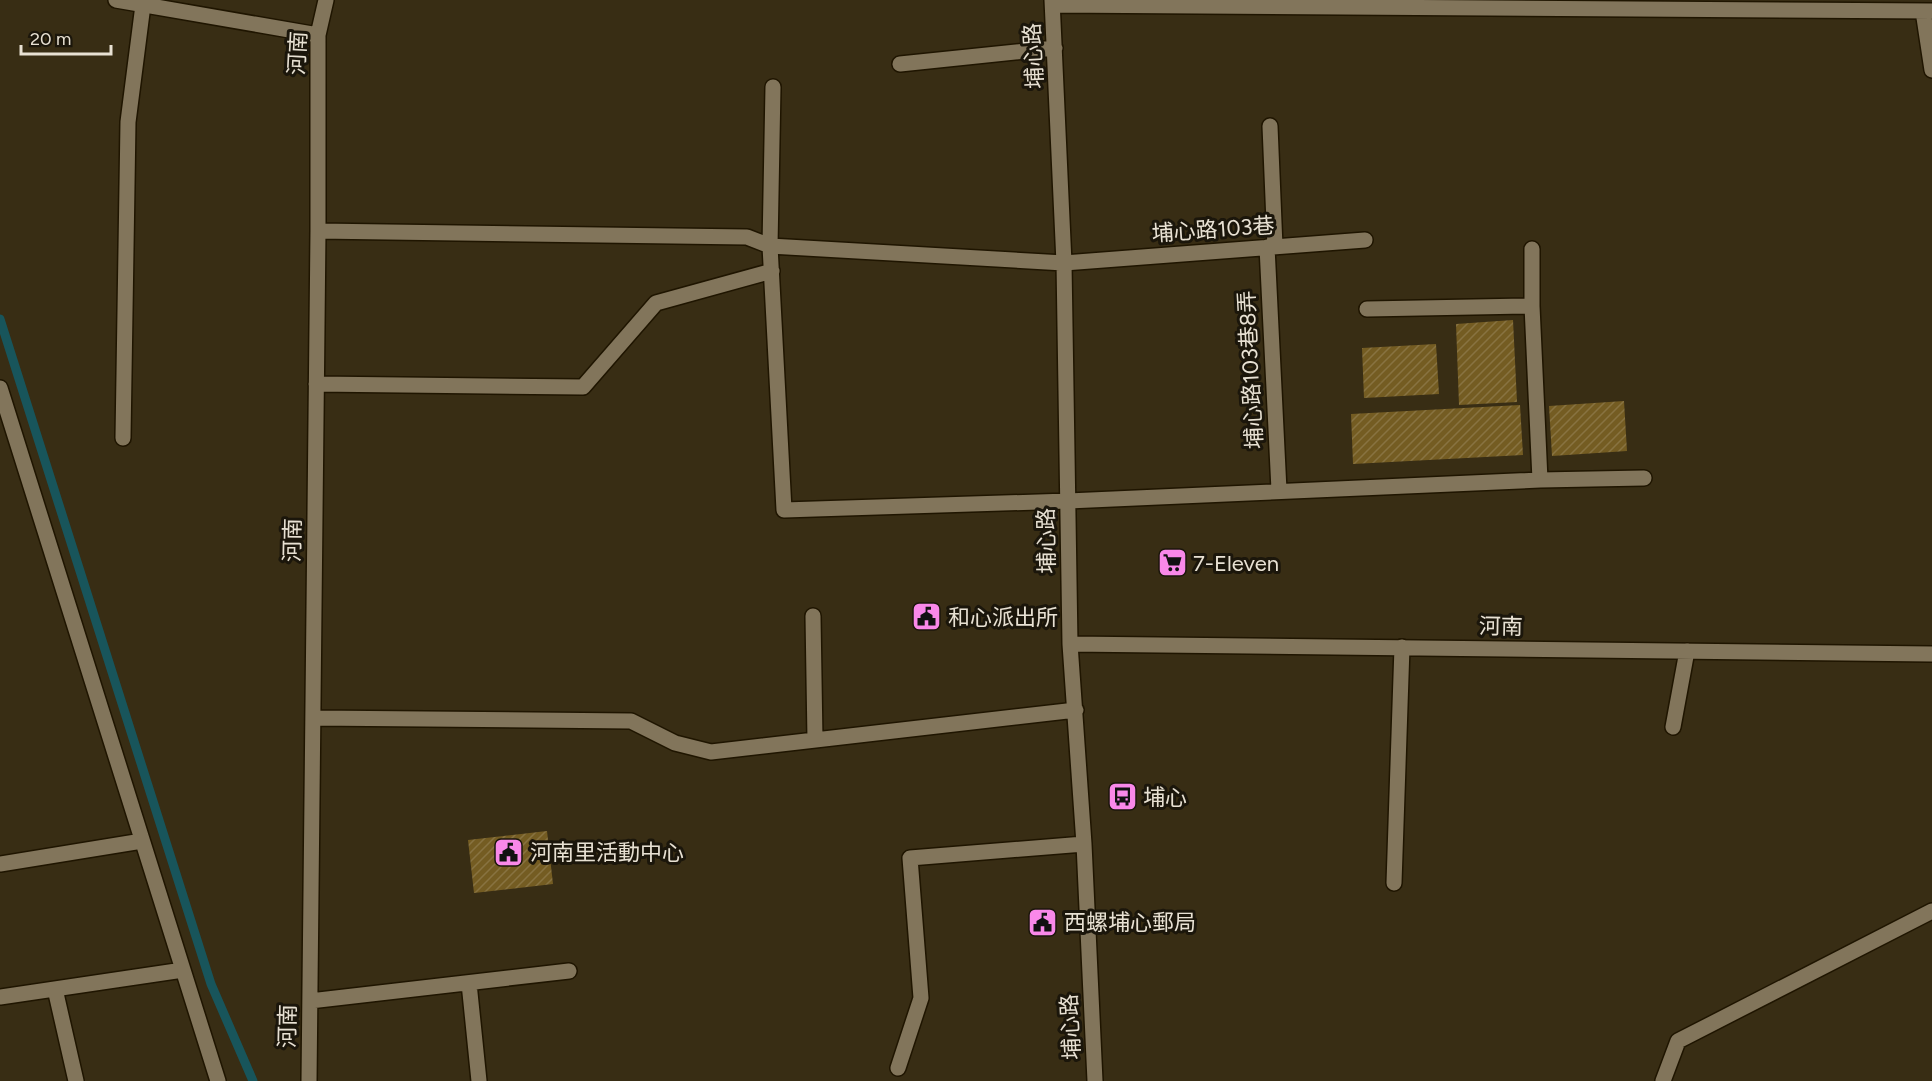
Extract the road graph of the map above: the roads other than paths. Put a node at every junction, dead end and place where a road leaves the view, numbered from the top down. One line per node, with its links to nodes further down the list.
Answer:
1 (116, 0): 6 (street)
2 (326, 0): 8 (street, 河南)
3 (1052, 2): 4 (street); 9 (street, 埔心路)
4 (1155, 3): 5 (street)
5 (1564, 4): 7 (street)
6 (143, 5): 8 (street); 25 (street)
7 (1927, 11): 11 (street)
8 (318, 35): 14 (street, 河南)
9 (1055, 48): 10 (street); 19 (street, 埔心路)
10 (900, 64)
11 (1932, 70)
12 (773, 87): 16 (street)
13 (1270, 126): 17 (street, 埔心路103巷8弄)
14 (318, 231): 16 (street, 埔心路103巷); 23 (street, 河南)
15 (1365, 240): 17 (street, 埔心路103巷)
16 (770, 246): 19 (street, 埔心路103巷); 20 (street)
17 (1271, 247): 19 (street, 埔心路103巷); 28 (street, 埔心路103巷8弄)
18 (1532, 249): 21 (street)
19 (1064, 263): 29 (street, 埔心路)
20 (772, 271): 23 (street); 29 (street)
21 (1532, 306): 22 (street); 27 (street)
22 (1367, 309)
23 (316, 384): 36 (street, 河南)
24 (0, 388): 39 (street)
25 (123, 438)
26 (1644, 478): 27 (street)
27 (1540, 480): 28 (street)
28 (1279, 490): 29 (street)
29 (1068, 501): 31 (street, 埔心路)
30 (813, 616): 38 (street)
31 (1070, 644): 32 (street, 河南); 35 (street, 埔心路)
32 (1402, 647): 33 (street, 河南); 42 (street)
33 (1687, 651): 34 (street, 河南); 37 (street)
34 (1932, 654)
35 (1076, 710): 38 (street); 40 (street, 埔心路)
36 (313, 718): 38 (street); 49 (street, 河南)
37 (1673, 727)
38 (815, 740)
39 (142, 841): 41 (street); 44 (street)
40 (1084, 844): 50 (street); 55 (street, 埔心路)
41 (0, 864)
42 (1394, 883)
43 (1932, 911): 56 (street)
44 (183, 970): 47 (street); 52 (street)
45 (569, 971): 46 (street)
46 (469, 982): 49 (street); 54 (street)
47 (55, 989): 48 (street); 51 (street)
48 (0, 997)
49 (310, 1001): 53 (street, 河南)
50 (898, 1068)
51 (76, 1081)
52 (218, 1081)
53 (309, 1081)
54 (479, 1081)
55 (1095, 1081)
56 (1663, 1081)

